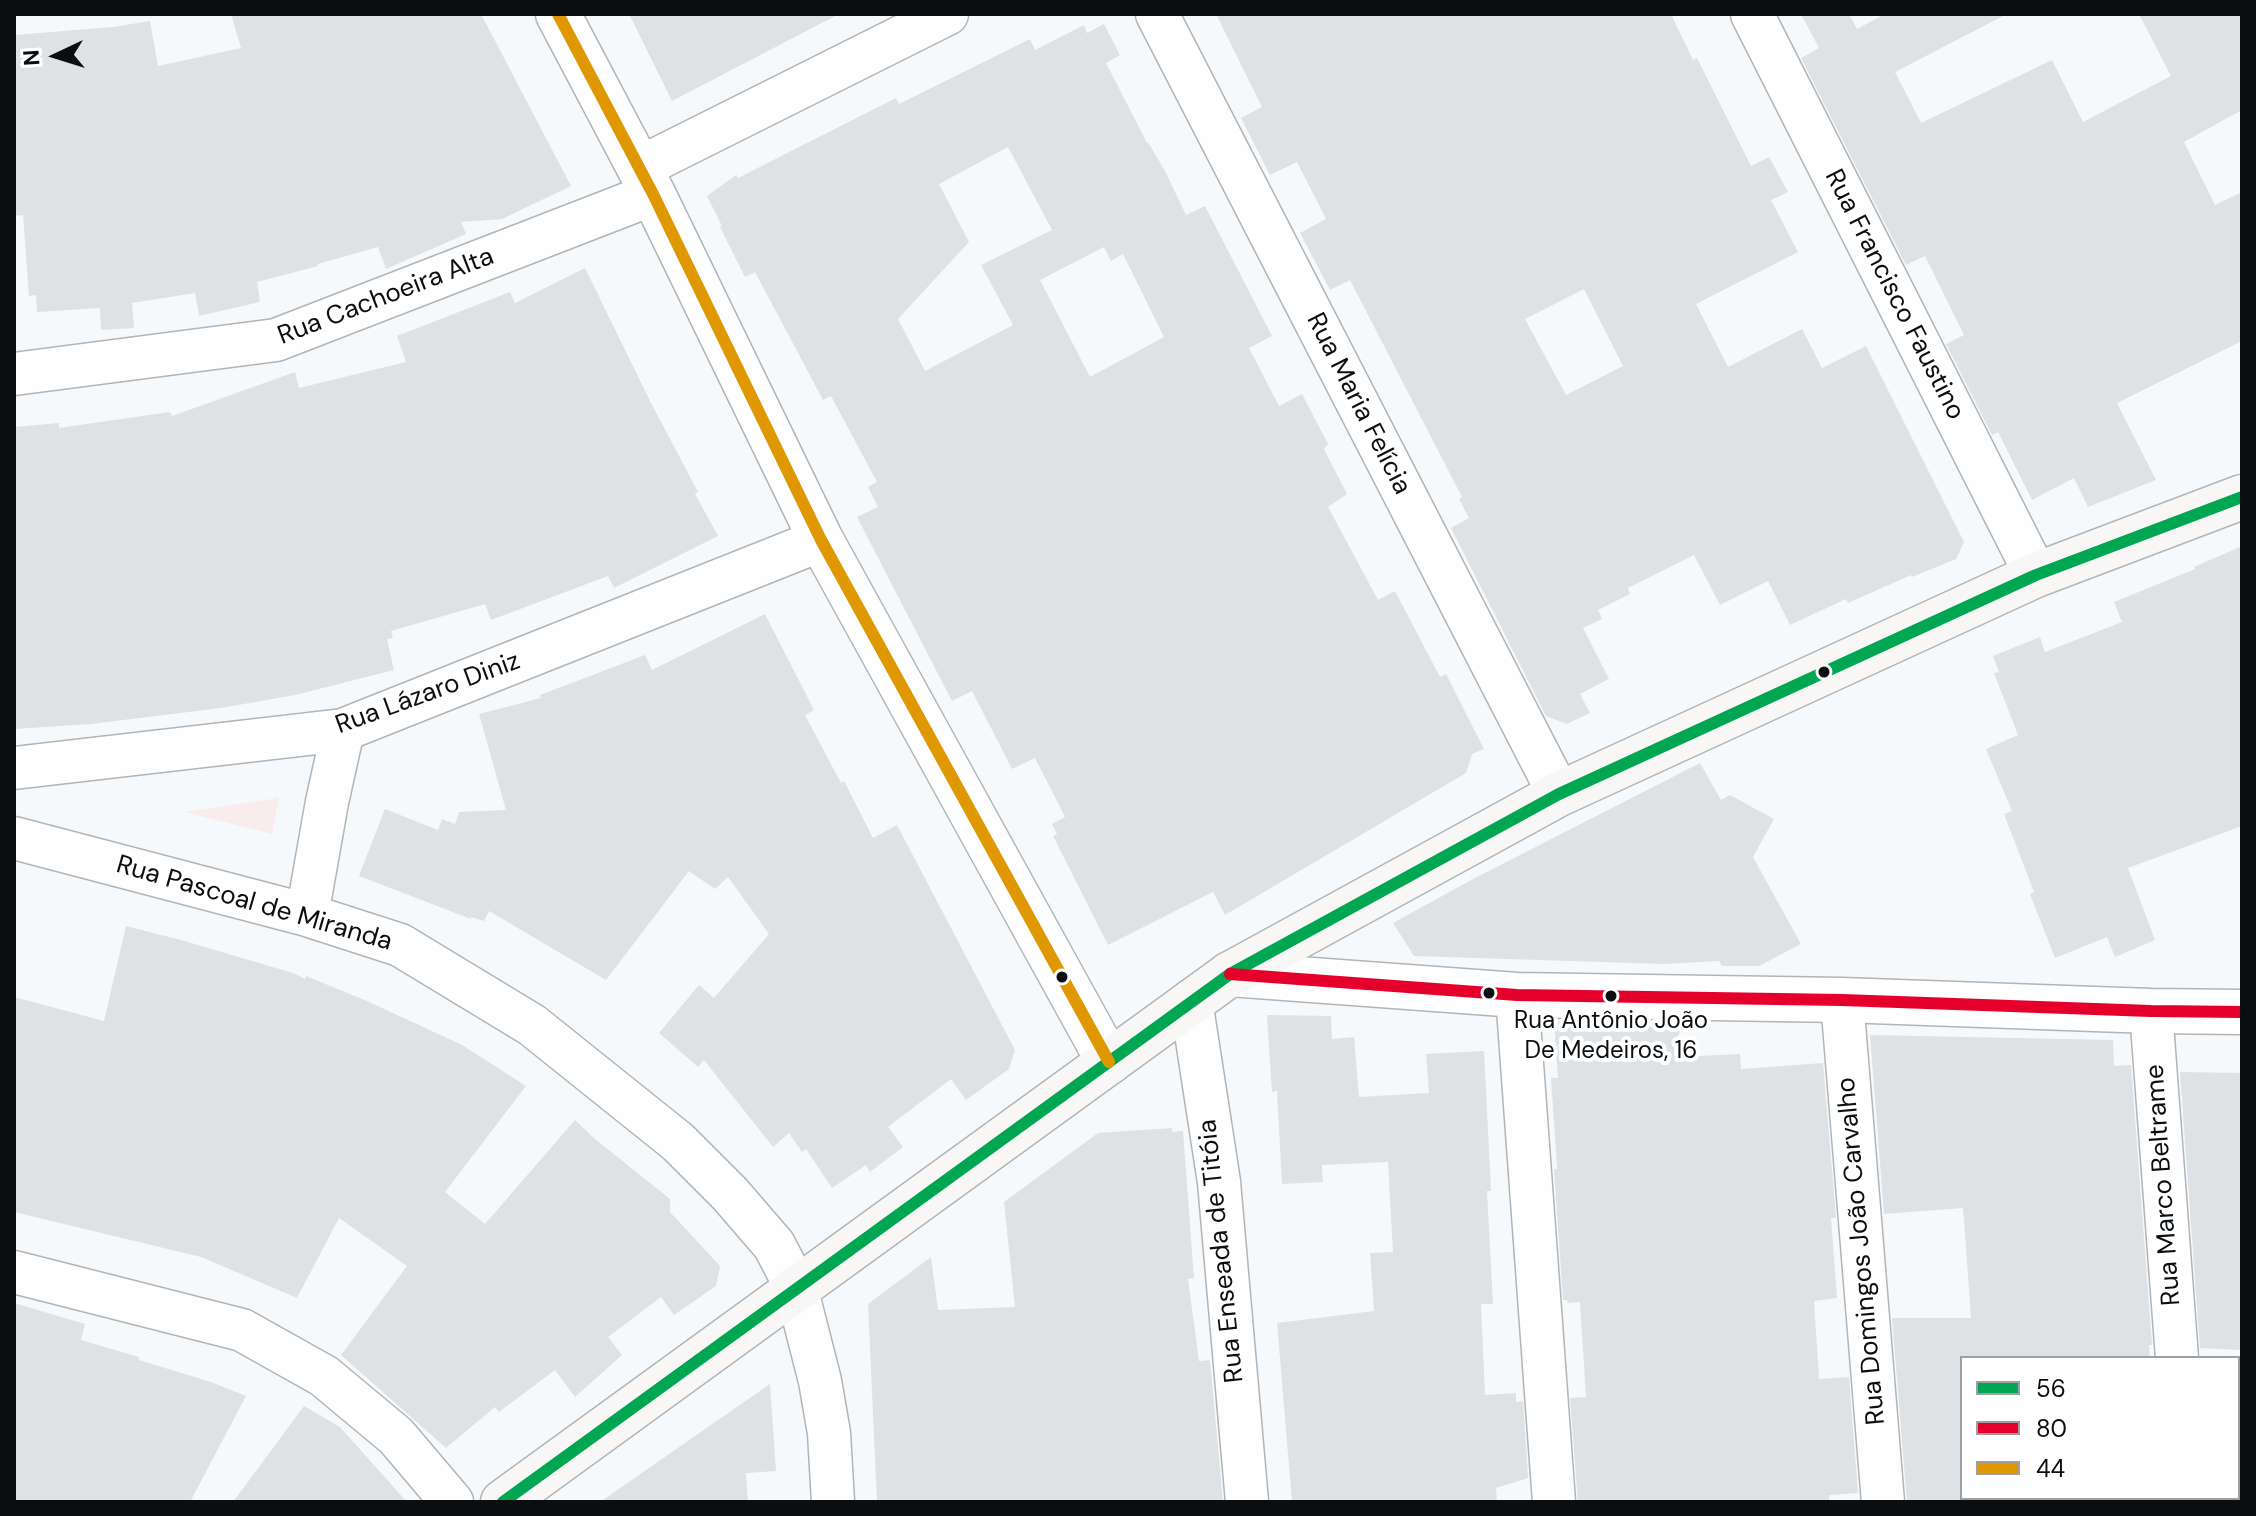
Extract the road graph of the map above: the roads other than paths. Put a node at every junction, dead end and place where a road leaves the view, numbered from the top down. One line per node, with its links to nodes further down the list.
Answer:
1 (558, 14): 5 (street)
2 (947, 14): 5 (street, Rua Cachoeira Alta)
3 (1157, 14): 12 (street, Rua Maria Felícia)
4 (1752, 14): 9 (street, Rua Francisco Faustino)
5 (646, 181): 6 (street, Rua Cachoeira Alta); 8 (street)
6 (14, 374)
7 (2242, 497): 9 (main road)
8 (821, 540): 10 (street, Rua Lázaro Diniz); 21 (street)
9 (2036, 575): 12 (main road)
10 (343, 730): 11 (street, Rua Lázaro Diniz); 14 (street)
11 (14, 768)
12 (1559, 794): 15 (main road)
13 (14, 838): 14 (street, Rua Pascoal de Miranda)
14 (307, 915): 23 (street, Rua Pascoal de Miranda)
15 (1230, 974): 16 (street); 18 (main road)
16 (1517, 995): 17 (street); 29 (street)
17 (1842, 1000): 19 (street); 30 (street, Rua Domingos João Carvalho)
18 (1191, 1001): 21 (main road); 28 (street, Rua Enseada de Titóia)
19 (2151, 1011): 20 (street); 24 (street, Rua Marco Beltrame)
20 (2242, 1012)
21 (1109, 1062): 23 (main road)
22 (14, 1272): 25 (street)
23 (796, 1287): 26 (main road); 27 (street, Rua Pascoal de Miranda)
24 (2177, 1356)
25 (452, 1502)
26 (503, 1502)
27 (833, 1502)
28 (1247, 1502)
29 (1554, 1502)
30 (1883, 1502)

